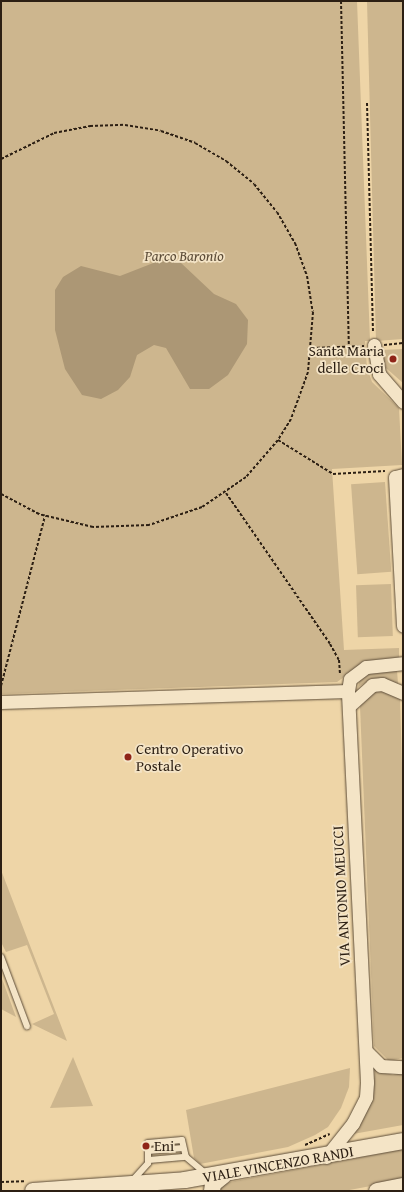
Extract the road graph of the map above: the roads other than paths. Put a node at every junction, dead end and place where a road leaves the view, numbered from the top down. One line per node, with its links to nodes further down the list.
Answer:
1 (374, 345): 2 (street)
2 (403, 402)
3 (403, 476): 4 (street)
4 (403, 626)
5 (403, 663): 6 (street, VIA ANTONIO MEUCCI)
6 (344, 686): 8 (street); 9 (street, VIA ANTONIO MEUCCI)
7 (403, 693): 9 (street)
8 (1, 702)
9 (348, 706): 12 (street, VIA ANTONIO MEUCCI)
10 (1, 957): 11 (lane)
11 (27, 1026)
12 (366, 1051): 13 (street); 15 (street, VIA ANTONIO MEUCCI)
13 (403, 1067)
14 (403, 1141): 15 (street, VIALE VINCENZO RANDI)
15 (326, 1156): 18 (street, VIALE VINCENZO RANDI)
16 (186, 1157): 17 (lane); 17 (lane); 18 (lane)
17 (149, 1160): 19 (lane)
18 (216, 1181): 20 (street, VIALE VINCENZO RANDI)
19 (128, 1184): 20 (street, VIALE VINCENZO RANDI); 22 (street, VIALE VINCENZO RANDI)
20 (191, 1186)
21 (403, 1186): 23 (street)
22 (33, 1191)
23 (377, 1191)

